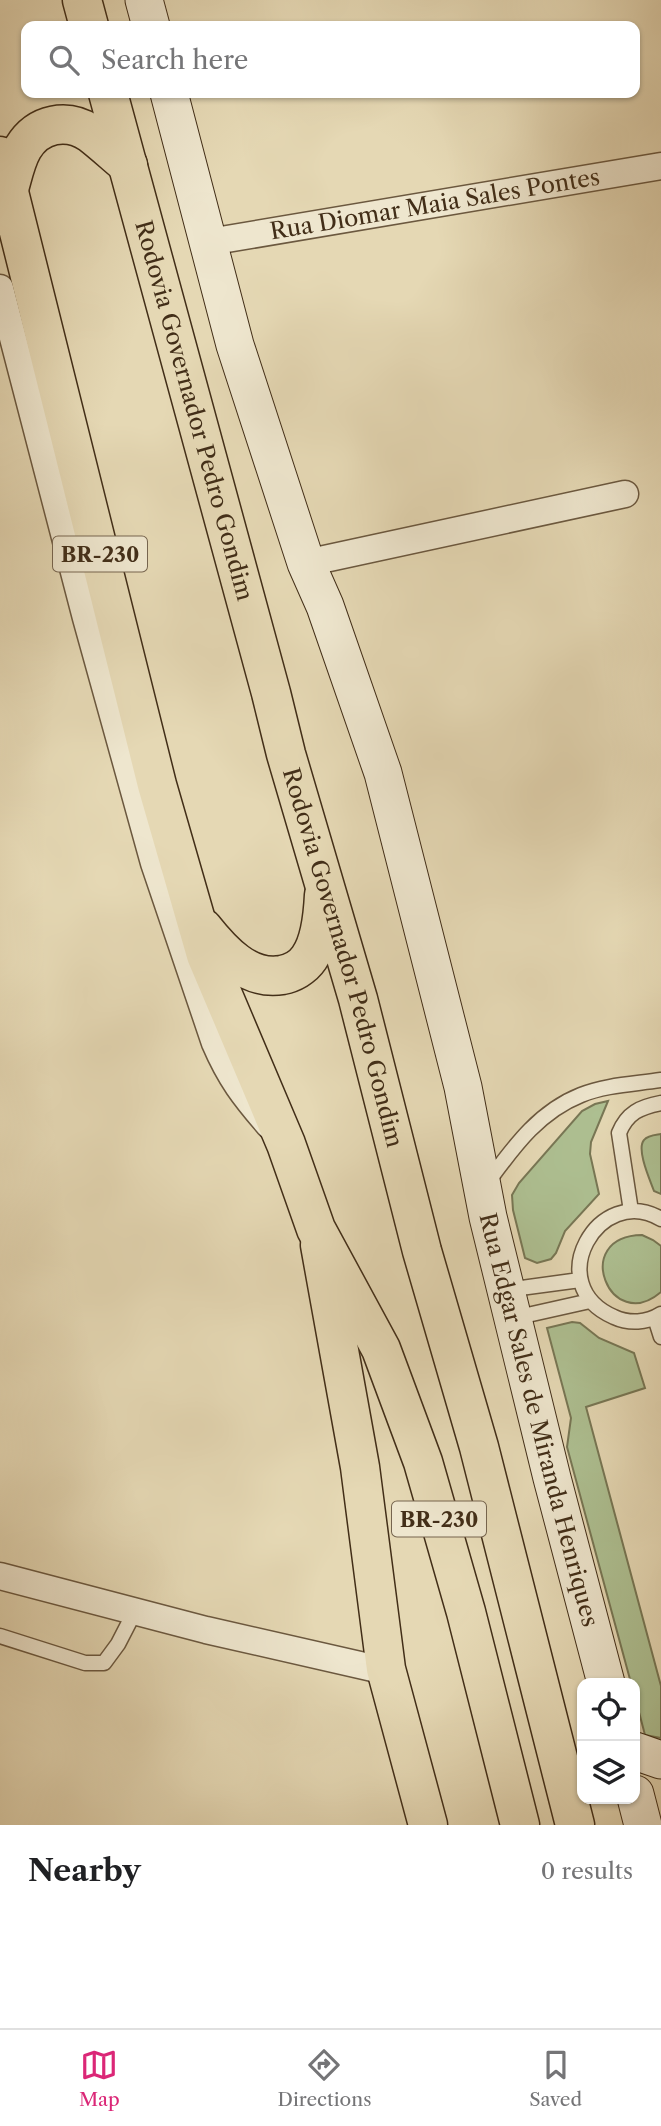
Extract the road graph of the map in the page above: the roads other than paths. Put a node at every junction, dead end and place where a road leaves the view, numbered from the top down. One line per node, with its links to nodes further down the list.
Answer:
1 (82, 0): 3 (main road)
2 (144, 0): 4 (main road)
3 (88, 21)
4 (150, 21)
5 (109, 98): 7 (main road, Rodovia Governador Pedro Gondim / BR-230)
6 (170, 98): 10 (main road, Rua Edgar Sales de Miranda Henriques)
7 (128, 165): 9 (main road); 14 (main road, Rodovia Governador Pedro Gondim / BR-230)
8 (661, 166): 10 (street, Rua Diomar Maia Sales Pontes)
9 (4, 172): 15 (main road, BR-230)
10 (209, 242): 13 (main road, Rua Edgar Sales de Miranda Henriques)
11 (0, 288): 18 (street)
12 (625, 495): 13 (street)
13 (306, 563): 19 (main road, Rua Edgar Sales de Miranda Henriques)
14 (324, 885): 15 (main road); 38 (main road, Rodovia Governador Pedro Gondim / BR-230)
15 (195, 918): 18 (main road, BR-230)
16 (661, 1080): 19 (lane)
17 (661, 1103): 20 (lane)
18 (286, 1144): 22 (main road, BR-230)
19 (479, 1174): 25 (main road, Rua Edgar Sales de Miranda Henriques)
20 (631, 1212): 21 (lane); 23 (lane)
21 (661, 1219)
22 (316, 1229): 31 (main road); 37 (main road, BR-230)
23 (580, 1280): 24 (lane); 25 (lane)
24 (590, 1301): 25 (lane); 26 (lane)
25 (509, 1304): 32 (main road, Rua Edgar Sales de Miranda Henriques)
26 (658, 1316): 27 (lane)
27 (661, 1337)
28 (0, 1576): 29 (street)
29 (135, 1611): 30 (lane); 31 (street)
30 (0, 1636)
31 (387, 1671): 36 (main road)
32 (606, 1678)
33 (640, 1753): 34 (main road)
34 (661, 1760)
35 (638, 1804): 39 (main road)
36 (428, 1825)
37 (520, 1825)
38 (575, 1825)
39 (643, 1825)

